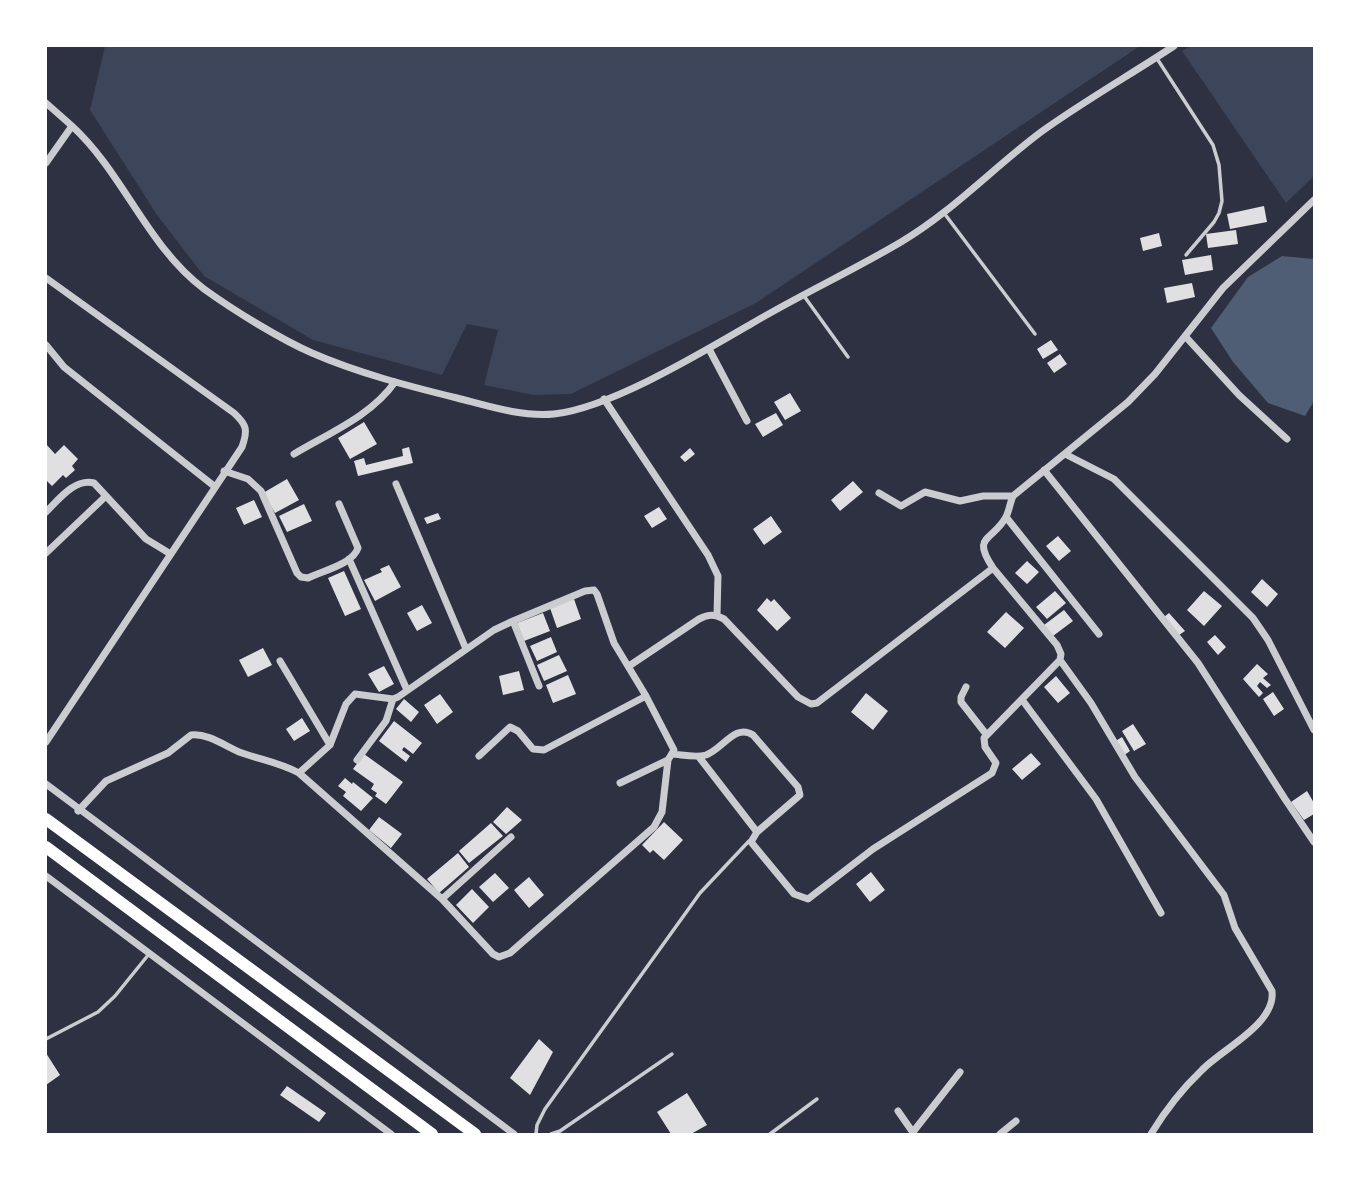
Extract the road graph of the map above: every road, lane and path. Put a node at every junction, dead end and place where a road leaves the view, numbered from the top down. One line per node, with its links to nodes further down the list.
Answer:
1 (1174, 46): 2 (street)
2 (1156, 57): 7 (street); 8 (lane)
3 (46, 103): 4 (street)
4 (72, 126): 5 (street); 16 (street)
5 (46, 163)
6 (1314, 200): 12 (street)
7 (943, 212): 10 (street); 11 (lane)
8 (1186, 255)
9 (46, 281): 23 (street)
10 (803, 294): 14 (street); 15 (lane)
11 (1035, 334)
12 (1185, 336): 19 (street); 21 (street)
13 (46, 345): 25 (street)
14 (709, 349): 17 (street); 18 (street)
15 (848, 357)
16 (395, 382): 17 (street); 20 (street)
17 (604, 399): 36 (street)
18 (747, 421)
19 (1287, 439)
20 (294, 454)
21 (1065, 454): 22 (street); 49 (street)
22 (1044, 470): 28 (street); 64 (street)
23 (224, 471): 25 (street); 34 (street)
24 (396, 484): 39 (street)
25 (214, 486): 33 (street)
26 (878, 493): 28 (street)
27 (106, 496): 30 (street); 32 (street); 33 (street)
28 (1013, 496): 31 (street)
29 (339, 504): 34 (street)
30 (46, 512)
31 (1006, 517): 35 (street); 38 (street)
32 (46, 553)
33 (169, 553): 51 (street)
34 (349, 559): 45 (street)
35 (993, 568): 36 (street); 40 (street)
36 (717, 615): 42 (street)
37 (513, 621): 39 (street); 42 (street); 43 (street)
38 (1099, 634)
39 (466, 649): 45 (street)
40 (1060, 660): 48 (street); 85 (street)
41 (280, 661): 52 (street)
42 (629, 666): 46 (street)
43 (539, 686)
44 (966, 687): 50 (street)
45 (407, 691): 47 (street)
46 (646, 696): 53 (street); 54 (street)
47 (393, 699): 52 (street); 56 (street)
48 (1023, 701): 50 (street); 68 (street)
49 (1314, 730)
50 (986, 734): 62 (street)
51 (46, 742)
52 (330, 745): 57 (street)
53 (479, 756)
54 (671, 757): 55 (street); 58 (street); 67 (street)
55 (699, 757): 62 (street); 62 (street)
56 (356, 761)
57 (299, 773): 60 (street); 67 (street)
58 (620, 783)
59 (46, 784): 60 (street)
60 (78, 811): 81 (street)
61 (46, 819): 80 (highway)
62 (755, 834): 77 (lane)
63 (511, 837): 67 (street)
64 (1314, 842)
65 (46, 846): 79 (highway)
66 (46, 876): 69 (street)
67 (442, 899)
68 (1161, 913)
69 (149, 954): 70 (lane); 78 (street)
70 (46, 1039)
71 (672, 1054): 82 (lane)
72 (960, 1072): 76 (street)
73 (817, 1099): 83 (lane)
74 (898, 1111): 76 (street)
75 (1016, 1121): 84 (street)
76 (913, 1133)
77 (537, 1134)
78 (391, 1135)
79 (432, 1135)
80 (475, 1135)
81 (514, 1135)
82 (551, 1135)
83 (770, 1135)
84 (1000, 1135)
85 (1151, 1135)

